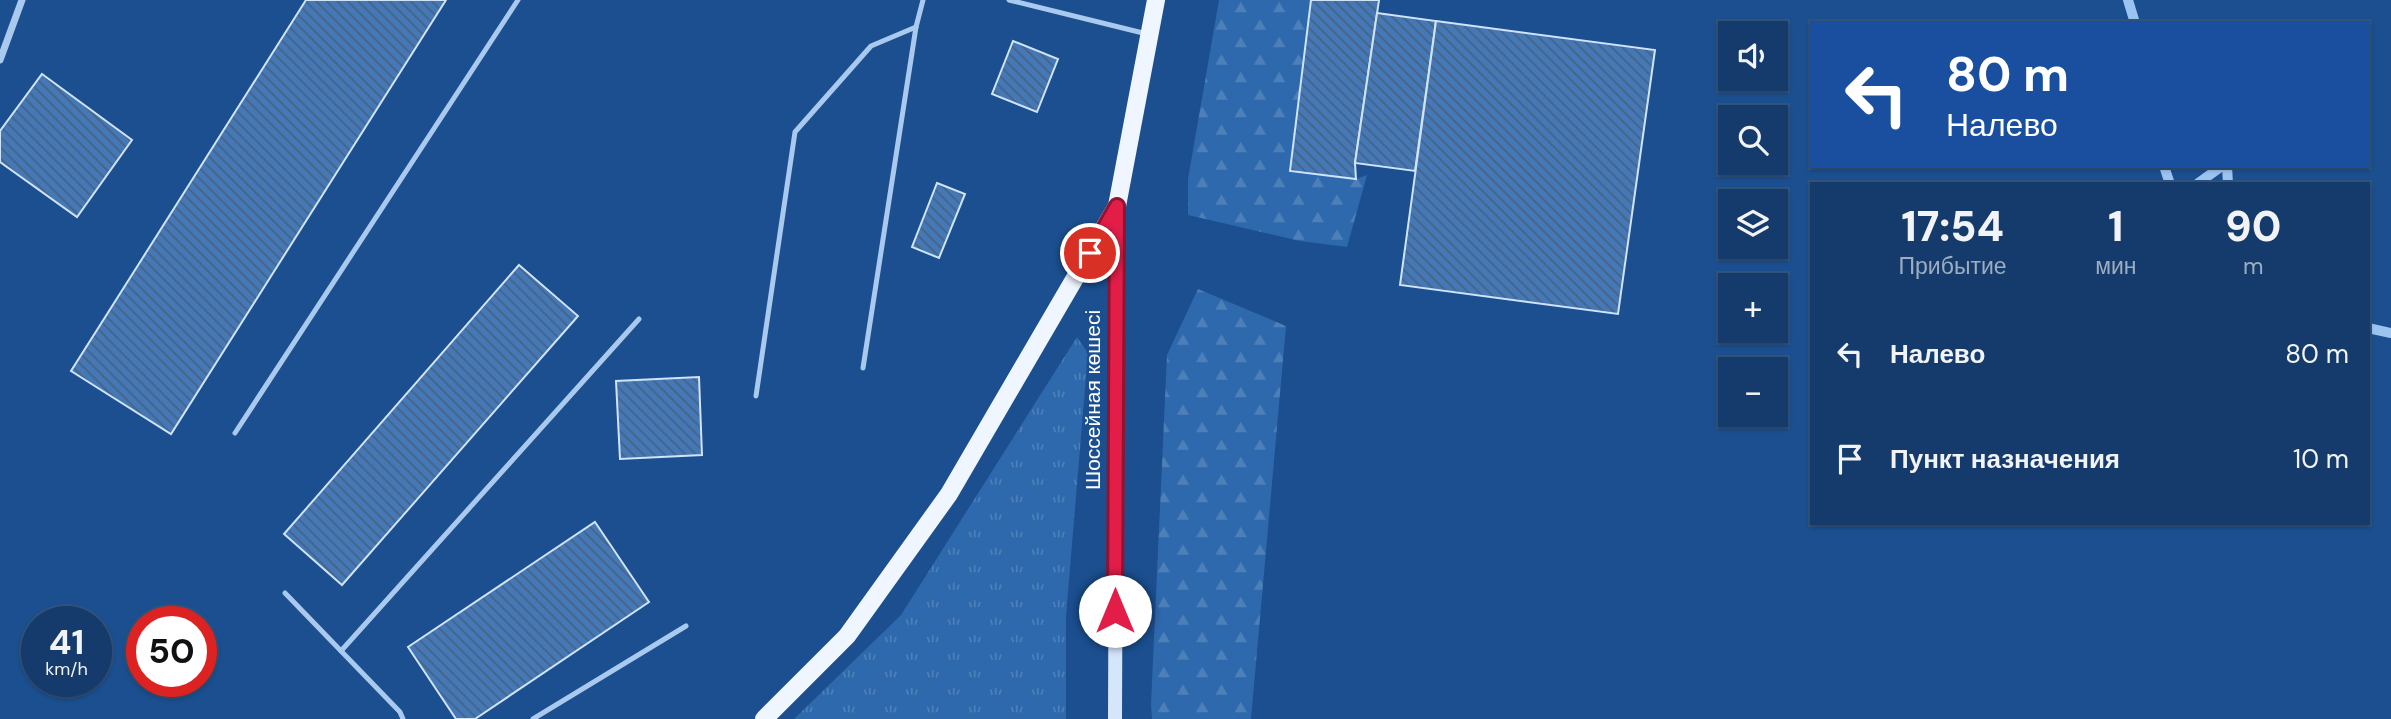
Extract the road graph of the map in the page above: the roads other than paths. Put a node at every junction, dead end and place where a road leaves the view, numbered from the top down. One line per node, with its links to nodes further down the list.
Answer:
1 (22, 0): 8 (street)
2 (518, 0): 13 (lane)
3 (923, 0): 6 (lane)
4 (1009, 0): 7 (lane)
5 (1156, 0): 7 (main road, Шоссейная көшесі)
6 (916, 27): 11 (lane); 12 (lane)
7 (1150, 34): 9 (main road, Шоссейная көшесі)
8 (0, 60)
9 (1117, 206): 19 (main road); 20 (main road, Шоссейная көшесі)
10 (639, 319): 16 (lane)
11 (863, 368)
12 (756, 396)
13 (235, 433)
14 (285, 593): 16 (lane)
15 (686, 626): 18 (lane)
16 (341, 651): 17 (lane)
17 (403, 719)
18 (533, 719)
19 (764, 719)
20 (1115, 719)

